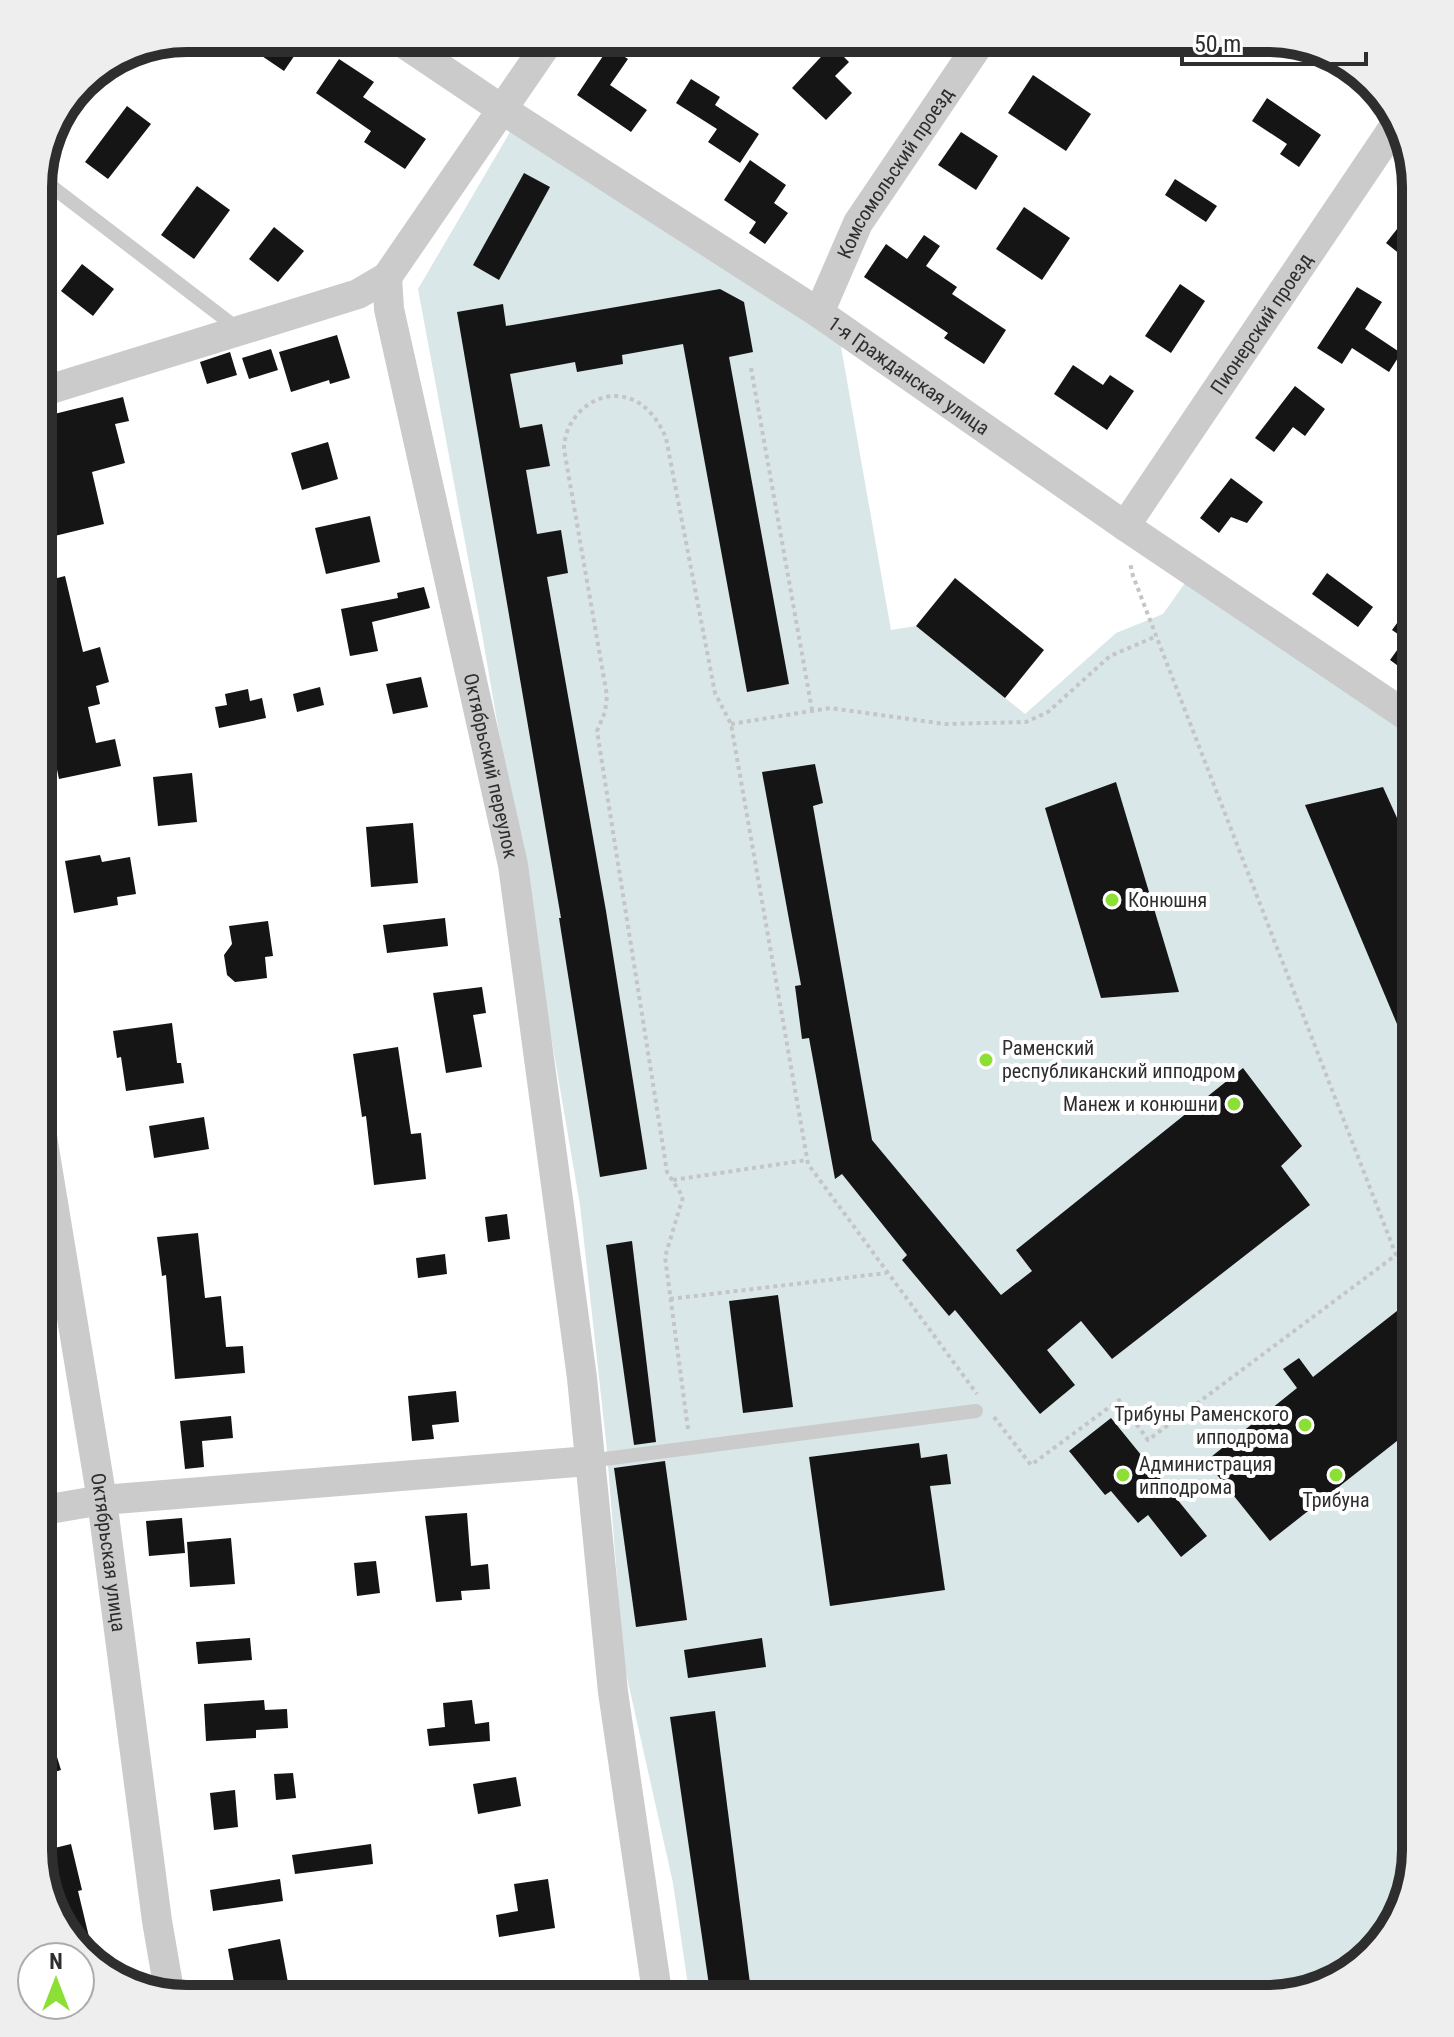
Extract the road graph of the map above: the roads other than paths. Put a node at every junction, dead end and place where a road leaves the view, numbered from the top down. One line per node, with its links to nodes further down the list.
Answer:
1 (417, 52): 4 (street, 1-я Гражданская улица)
2 (542, 52): 4 (street)
3 (974, 52): 8 (street, Комсомольский проезд)
4 (503, 110): 7 (street); 8 (street, 1-я Гражданская улица)
5 (1390, 132): 11 (street, Пионерский проезд)
6 (52, 187): 9 (lane)
7 (387, 277): 9 (street); 15 (street, Октябрьский переулок)
8 (819, 313): 11 (street, 1-я Гражданская улица)
9 (242, 331): 10 (street)
10 (52, 389)
11 (1125, 526): 12 (street, 1-я Гражданская улица)
12 (1402, 713)
13 (52, 1197): 16 (street, Октябрьская улица)
14 (981, 1406): 15 (lane)
15 (589, 1461): 16 (street); 19 (street, Октябрьский переулок)
16 (102, 1500): 17 (street); 18 (street, Октябрьская улица)
17 (52, 1509)
18 (168, 1983)
19 (656, 1985)

